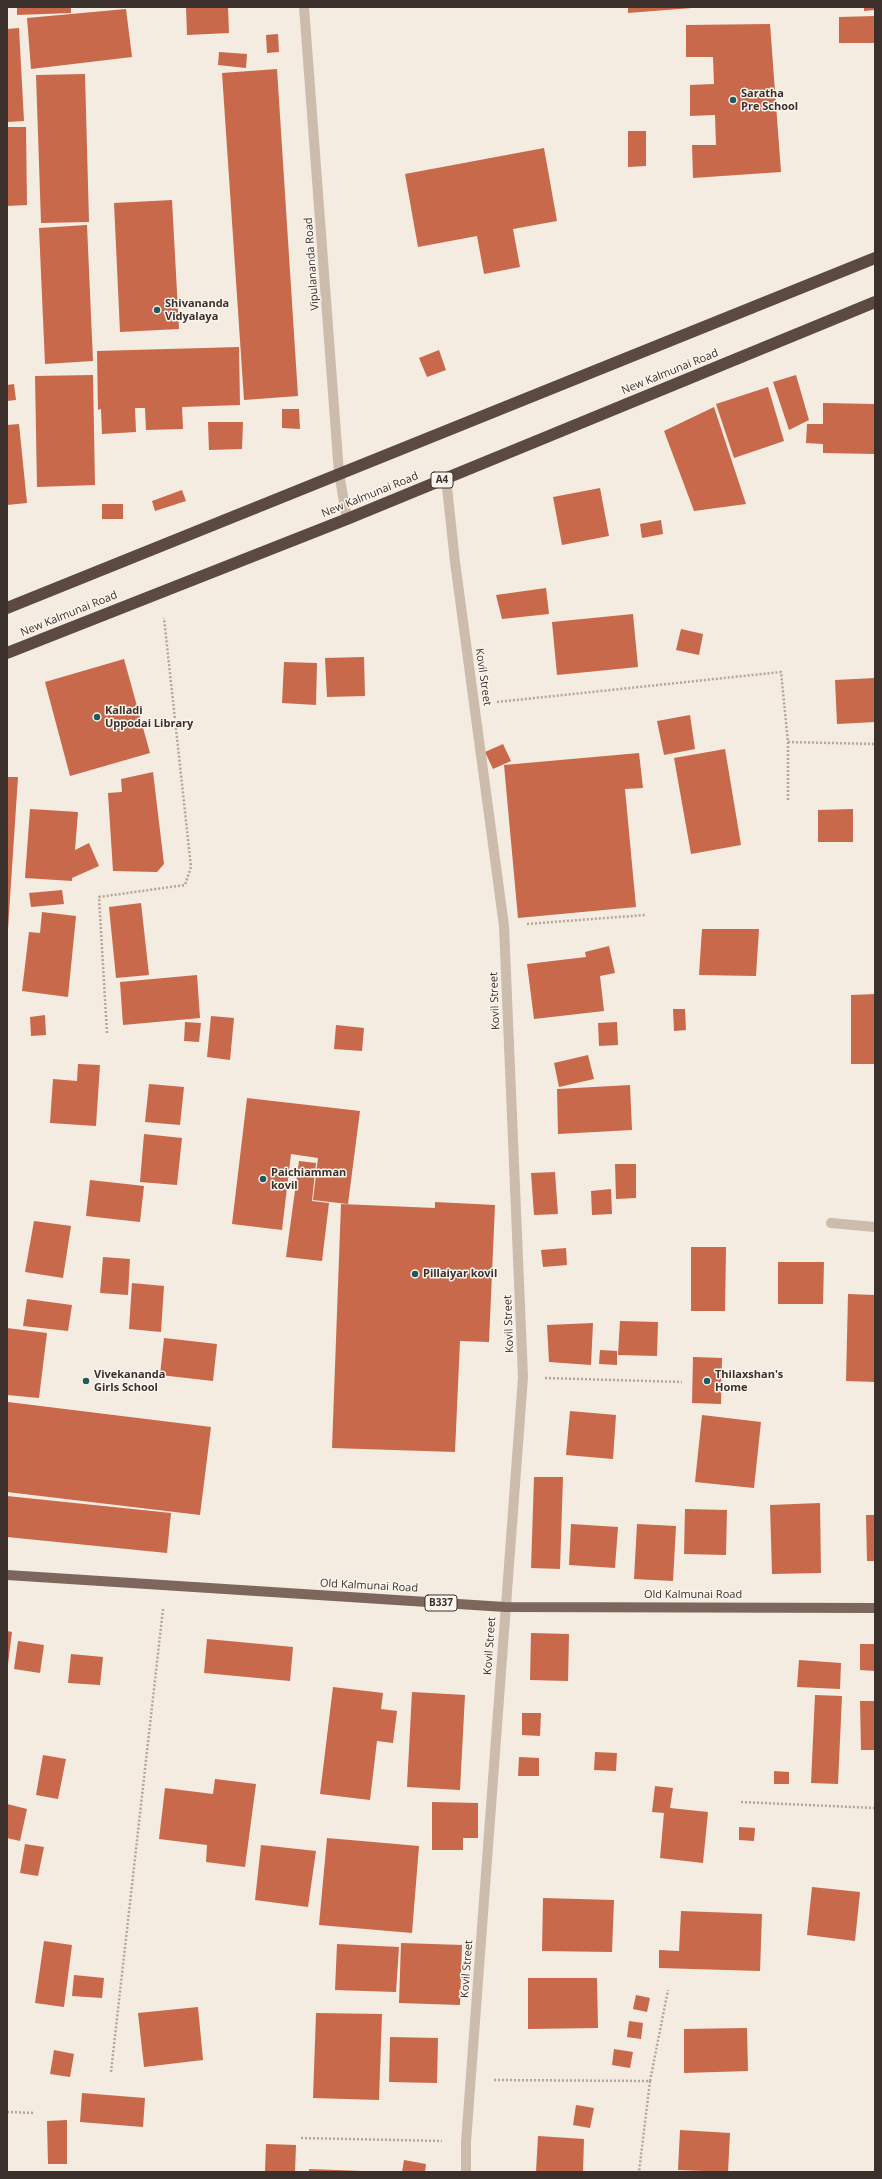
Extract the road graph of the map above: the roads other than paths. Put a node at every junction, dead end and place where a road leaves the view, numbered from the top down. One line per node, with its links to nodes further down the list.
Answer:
1 (304, 7): 4 (street, Vipulananda Road)
2 (875, 258): 4 (highway)
3 (875, 302): 5 (highway, New Kalmunai Road / A4)
4 (340, 473): 6 (street, Vipulananda Road); 7 (highway)
5 (446, 478): 6 (highway, New Kalmunai Road / A4); 12 (street, Kovil Street)
6 (346, 518): 8 (highway, New Kalmunai Road / A4)
7 (7, 608)
8 (7, 653)
9 (831, 1223): 10 (street)
10 (875, 1227)
11 (7, 1575): 12 (main road, Old Kalmunai Road / B337)
12 (505, 1607): 13 (main road, Old Kalmunai Road / B337); 14 (street, Kovil Street)
13 (875, 1608)
14 (466, 2172)

